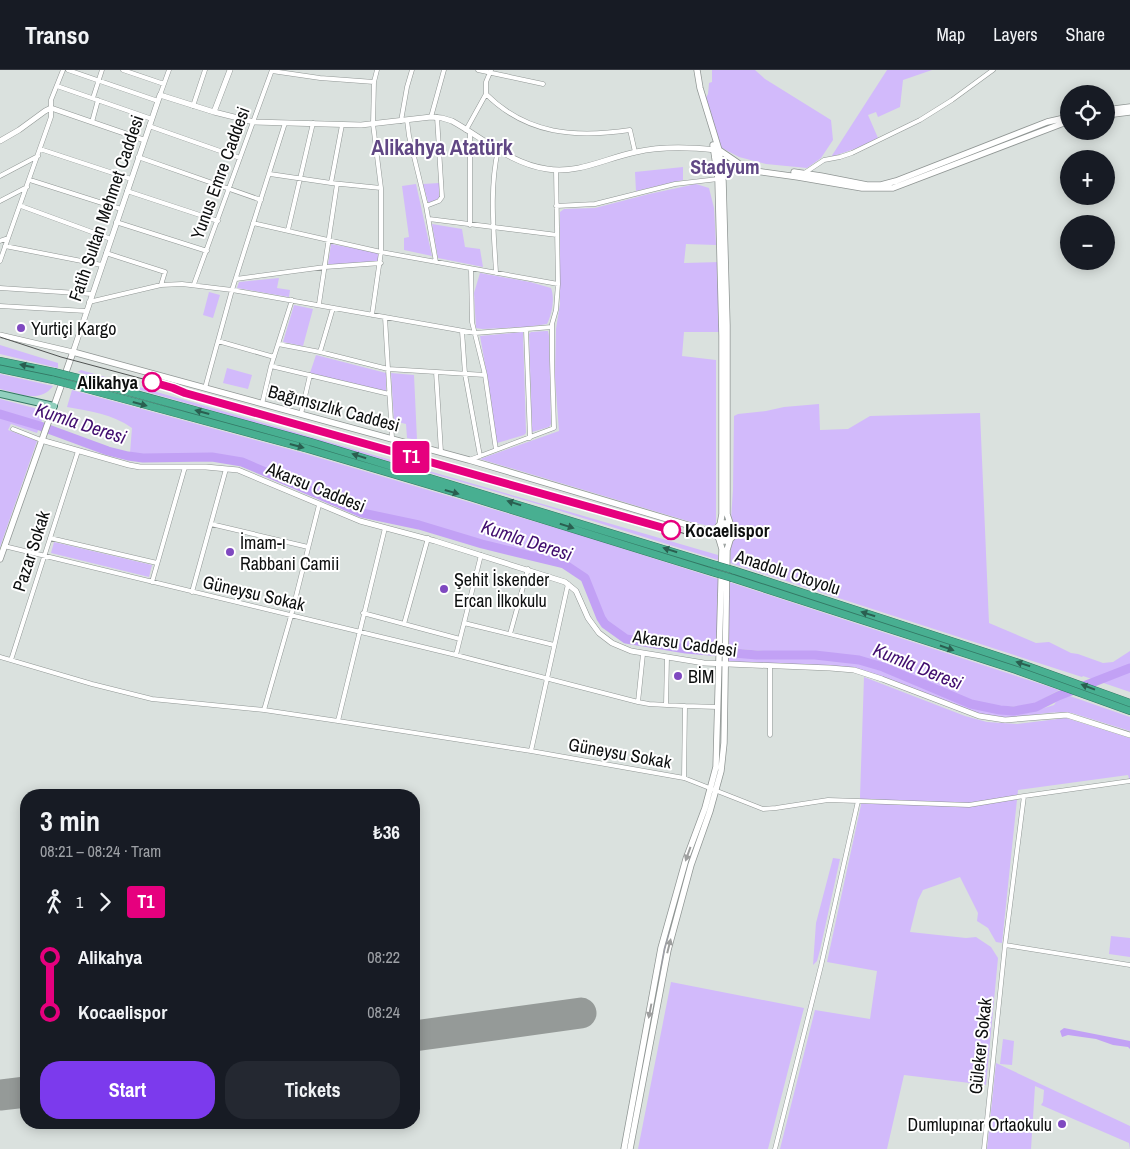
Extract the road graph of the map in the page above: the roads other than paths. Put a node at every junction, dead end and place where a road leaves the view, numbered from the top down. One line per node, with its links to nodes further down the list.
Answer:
1 (63, 70): 20 (street)
2 (68, 70): 16 (street)
3 (102, 70): 16 (street)
4 (123, 70): 18 (street)
5 (169, 70): 18 (street)
6 (205, 70): 25 (street)
7 (230, 70): 29 (street)
8 (272, 70): 17 (street); 37 (street, Yunus Emre Caddesi)
9 (378, 70): 17 (street)
10 (412, 70): 35 (street)
11 (444, 70): 32 (street)
12 (478, 70): 15 (street)
13 (696, 70): 49 (main road)
14 (993, 70): 58 (street)
15 (490, 71): 19 (street); 21 (street)
16 (99, 81): 23 (street); 24 (street)
17 (374, 82): 40 (street)
18 (164, 84): 22 (street)
19 (543, 84)
20 (57, 86): 23 (street); 27 (street)
21 (486, 94): 44 (street); 50 (street)
22 (160, 95): 24 (street, Fatih Sultan Mehmet Caddesi); 25 (street)
23 (96, 99): 33 (street); 36 (street)
24 (158, 102): 33 (street, Fatih Sultan Mehmet Caddesi)
25 (193, 106): 29 (street)
26 (1130, 107): 28 (main road)
27 (51, 108): 36 (street); 46 (street); 47 (street)
28 (1115, 109)
29 (214, 112): 37 (street)
30 (1130, 112): 31 (main road)
31 (1115, 114)
32 (434, 117): 35 (street); 44 (street); 73 (street)
33 (152, 119): 43 (street, Fatih Sultan Mehmet Caddesi)
34 (1060, 119): 58 (main road)
35 (404, 121): 40 (street); 73 (street)
36 (92, 122): 45 (street)
37 (254, 122): 38 (street); 53 (street, Yunus Emre Caddesi)
38 (285, 123): 39 (street); 57 (street)
39 (313, 123): 42 (street); 61 (street)
40 (373, 124): 42 (street); 67 (street)
41 (1060, 124): 58 (main road)
42 (342, 125): 64 (street)
43 (149, 126): 45 (street, Fatih Sultan Mehmet Caddesi); 53 (street)
44 (468, 131): 48 (street); 80 (street)
45 (144, 140): 52 (street, Fatih Sultan Mehmet Caddesi)
46 (0, 141)
47 (40, 149): 51 (street); 60 (street)
48 (498, 150): 56 (street); 81 (street)
49 (717, 150): 50 (street); 54 (main road); 55 (main road)
50 (635, 152): 56 (street)
51 (38, 156): 59 (street); 62 (street)
52 (138, 157): 60 (street, Fatih Sultan Mehmet Caddesi); 68 (street)
53 (240, 158): 68 (street, Yunus Emre Caddesi)
54 (718, 165): 55 (main road); 63 (main road)
55 (742, 167): 58 (main road); 63 (main road)
56 (556, 170): 74 (street)
57 (270, 174): 61 (street); 70 (street)
58 (802, 175)
59 (0, 176)
60 (131, 179): 69 (street, Fatih Sultan Mehmet Caddesi)
61 (301, 179): 64 (street); 82 (street)
62 (30, 180): 66 (street); 75 (street)
63 (721, 180): 74 (street); 114 (main road)
64 (331, 183): 65 (street)
65 (337, 184): 67 (street); 86 (street)
66 (27, 187): 71 (street); 72 (street)
67 (381, 188): 90 (street)
68 (229, 190): 70 (street); 77 (street, Yunus Emre Caddesi)
69 (127, 191): 75 (street, Fatih Sultan Mehmet Caddesi); 77 (street)
70 (261, 200): 79 (street)
71 (0, 201)
72 (21, 206): 84 (street); 85 (street)
73 (426, 206): 76 (street)
74 (556, 206): 83 (street)
75 (121, 209): 78 (street, Fatih Sultan Mehmet Caddesi)
76 (429, 219): 80 (street); 93 (street)
77 (218, 221): 89 (street, Yunus Emre Caddesi)
78 (116, 222): 85 (street, Fatih Sultan Mehmet Caddesi); 89 (street)
79 (253, 223): 82 (street); 99 (street)
80 (470, 225): 81 (street)
81 (494, 228): 83 (street); 98 (street)
82 (288, 230): 86 (street)
83 (557, 235): 101 (street)
84 (8, 238): 87 (street); 88 (street)
85 (111, 239): 91 (street, Fatih Sultan Mehmet Caddesi)
86 (328, 240): 90 (street); 96 (street)
87 (0, 241)
88 (5, 246): 92 (street); 95 (street)
89 (207, 251): 100 (street, Yunus Emre Caddesi)
90 (381, 252): 93 (street); 94 (street)
91 (106, 253): 95 (street, Fatih Sultan Mehmet Caddesi); 102 (street)
92 (0, 261)
93 (436, 262): 97 (street)
94 (381, 263): 96 (street); 112 (street)
95 (102, 265): 105 (street, Fatih Sultan Mehmet Caddesi)
96 (325, 267): 99 (street); 108 (street)
97 (472, 269): 98 (street); 118 (street)
98 (496, 273): 101 (street)
99 (236, 279): 104 (street)
100 (194, 284): 102 (street); 104 (street)
101 (558, 284): 115 (street)
102 (161, 285): 107 (street)
103 (0, 288): 105 (street)
104 (232, 290): 106 (street); 120 (street)
105 (92, 294): 107 (street, Fatih Sultan Mehmet Caddesi)
106 (292, 300): 108 (street); 121 (street)
107 (89, 302): 111 (street, Fatih Sultan Mehmet Caddesi)
108 (319, 304): 110 (street)
109 (0, 306): 111 (street)
110 (334, 308): 112 (street); 123 (street)
111 (86, 311): 122 (street, Fatih Sultan Mehmet Caddesi)
112 (372, 315): 113 (street)
113 (386, 317): 117 (street); 128 (street)
114 (725, 325): 153 (main road); 154 (main road)
115 (552, 327): 116 (street); 143 (street)
116 (526, 330): 118 (street); 143 (street)
117 (462, 331): 118 (street); 130 (street)
118 (475, 333): 132 (street)
119 (0, 334): 122 (street)
120 (218, 341): 124 (street); 134 (street)
121 (278, 344): 123 (street); 124 (street)
122 (73, 352): 134 (main road, Bağımsızlık Caddesi); 138 (main road, Fatih Sultan Mehmet Caddesi)
123 (320, 352): 128 (street)
124 (274, 357): 126 (street)
125 (0, 361): 133 (highway, Anadolu Otoyolu, one-way to 125)
126 (271, 366): 131 (street); 137 (street)
127 (0, 369): 133 (highway, Anadolu Otoyolu)
128 (388, 370): 129 (street); 136 (street)
129 (436, 372): 130 (street); 146 (street)
130 (465, 374): 132 (street); 147 (street)
131 (310, 375): 136 (street); 139 (street)
132 (485, 375): 144 (street)
133 (54, 376): 168 (highway, Anadolu Otoyolu, one-way to 168, bridge); 168 (highway, Anadolu Otoyolu, one-way to 133, bridge)
134 (205, 388): 137 (main road, Bağımsızlık Caddesi)
135 (0, 394): 138 (main road)
136 (389, 394): 142 (street)
137 (262, 404): 139 (main road, Bağımsızlık Caddesi)
138 (54, 406): 141 (main road, Fatih Sultan Mehmet Caddesi)
139 (301, 414): 142 (main road, Bağımsızlık Caddesi)
140 (13, 429): 141 (street, Akarsu Caddesi)
141 (42, 437): 145 (street, Akarsu Caddesi); 161 (main road, Fatih Sultan Mehmet Caddesi)
142 (392, 438): 146 (main road, Bağımsızlık Caddesi)
143 (530, 438): 144 (street)
144 (496, 450): 147 (street)
145 (78, 451): 149 (street, Akarsu Caddesi); 158 (street, Pazar Sokak)
146 (441, 452): 148 (main road, Bağımsızlık Caddesi)
147 (480, 456): 148 (street)
148 (469, 460): 156 (main road, Bağımsızlık Caddesi)
149 (185, 467): 150 (street, Akarsu Caddesi); 166 (street)
150 (226, 469): 151 (street, Akarsu Caddesi); 152 (street)
151 (320, 505): 155 (street, Akarsu Caddesi); 162 (street)
152 (211, 524): 162 (street); 171 (street)
153 (718, 526): 154 (main road); 156 (main road); 157 (main road)
154 (731, 526): 160 (main road)
155 (386, 528): 159 (street, Akarsu Caddesi); 172 (street)
156 (702, 530): 157 (main road, Bağımsızlık Caddesi)
157 (717, 537): 160 (main road); 174 (main road)
158 (50, 538): 163 (street, Pazar Sokak); 166 (street)
159 (428, 538): 164 (street, Akarsu Caddesi); 176 (street)
160 (730, 540): 174 (main road)
161 (4, 546): 163 (street, Güneysu Sokak); 165 (main road, Fatih Sultan Mehmet Caddesi)
162 (308, 547): 173 (street)
163 (44, 556): 169 (street, Güneysu Sokak); 185 (street, Pazar Sokak)
164 (481, 556): 167 (street, Akarsu Caddesi); 175 (street)
165 (0, 559)
166 (157, 563): 169 (street)
167 (528, 569): 170 (street, Akarsu Caddesi); 178 (street)
168 (716, 569): 190 (highway, Anadolu Otoyolu, one-way to 168, bridge); 195 (highway, Anadolu Otoyolu, one-way to 195, bridge)
169 (152, 582): 171 (street, Güneysu Sokak)
170 (568, 584): 180 (street); 181 (street, Akarsu Caddesi)
171 (192, 592): 173 (street, Güneysu Sokak)
172 (364, 613): 176 (street); 177 (street)
173 (291, 616): 177 (street, Güneysu Sokak); 194 (street)
174 (723, 622): 186 (main road)
175 (464, 623): 178 (street); 179 (street)
176 (404, 624): 179 (street)
177 (359, 631): 182 (street, Güneysu Sokak); 196 (street)
178 (510, 634): 180 (street)
179 (460, 639): 182 (street)
180 (554, 645): 188 (street)
181 (643, 654): 184 (street, Akarsu Caddesi); 189 (street)
182 (456, 655): 188 (street, Güneysu Sokak)
183 (0, 657): 185 (street, Güneysu Sokak)
184 (667, 657): 186 (street, Akarsu Caddesi); 191 (street)
185 (11, 660): 194 (street, Güneysu Sokak)
186 (723, 664): 187 (street, Akarsu Caddesi); 193 (main road); 202 (main road)
187 (770, 666): 197 (street); 198 (street, Akarsu Caddesi)
188 (547, 679): 189 (street, Güneysu Sokak); 199 (street)
189 (638, 702): 191 (street, Güneysu Sokak)
190 (1130, 703)
191 (666, 705): 192 (street, Güneysu Sokak)
192 (685, 706): 193 (street); 200 (street, Güneysu Sokak)
193 (718, 707): 202 (main road)
194 (264, 710): 196 (street, Güneysu Sokak)
195 (1130, 711)
196 (338, 721): 199 (street, Güneysu Sokak)
197 (770, 735)
198 (1130, 735)
199 (531, 751): 200 (street, Güneysu Sokak)
200 (684, 778): 202 (street)
201 (1130, 781): 203 (street)
202 (713, 790): 204 (street); 207 (main road, one-way to 207); 208 (main road, one-way to 202)
203 (1024, 796): 204 (street); 205 (street, Güleker Sokak)
204 (858, 801): 209 (street)
205 (1005, 945): 206 (street); 210 (street, Güleker Sokak)
206 (1130, 965)
207 (624, 1149)
208 (630, 1149)
209 (775, 1149)
210 (984, 1149)

